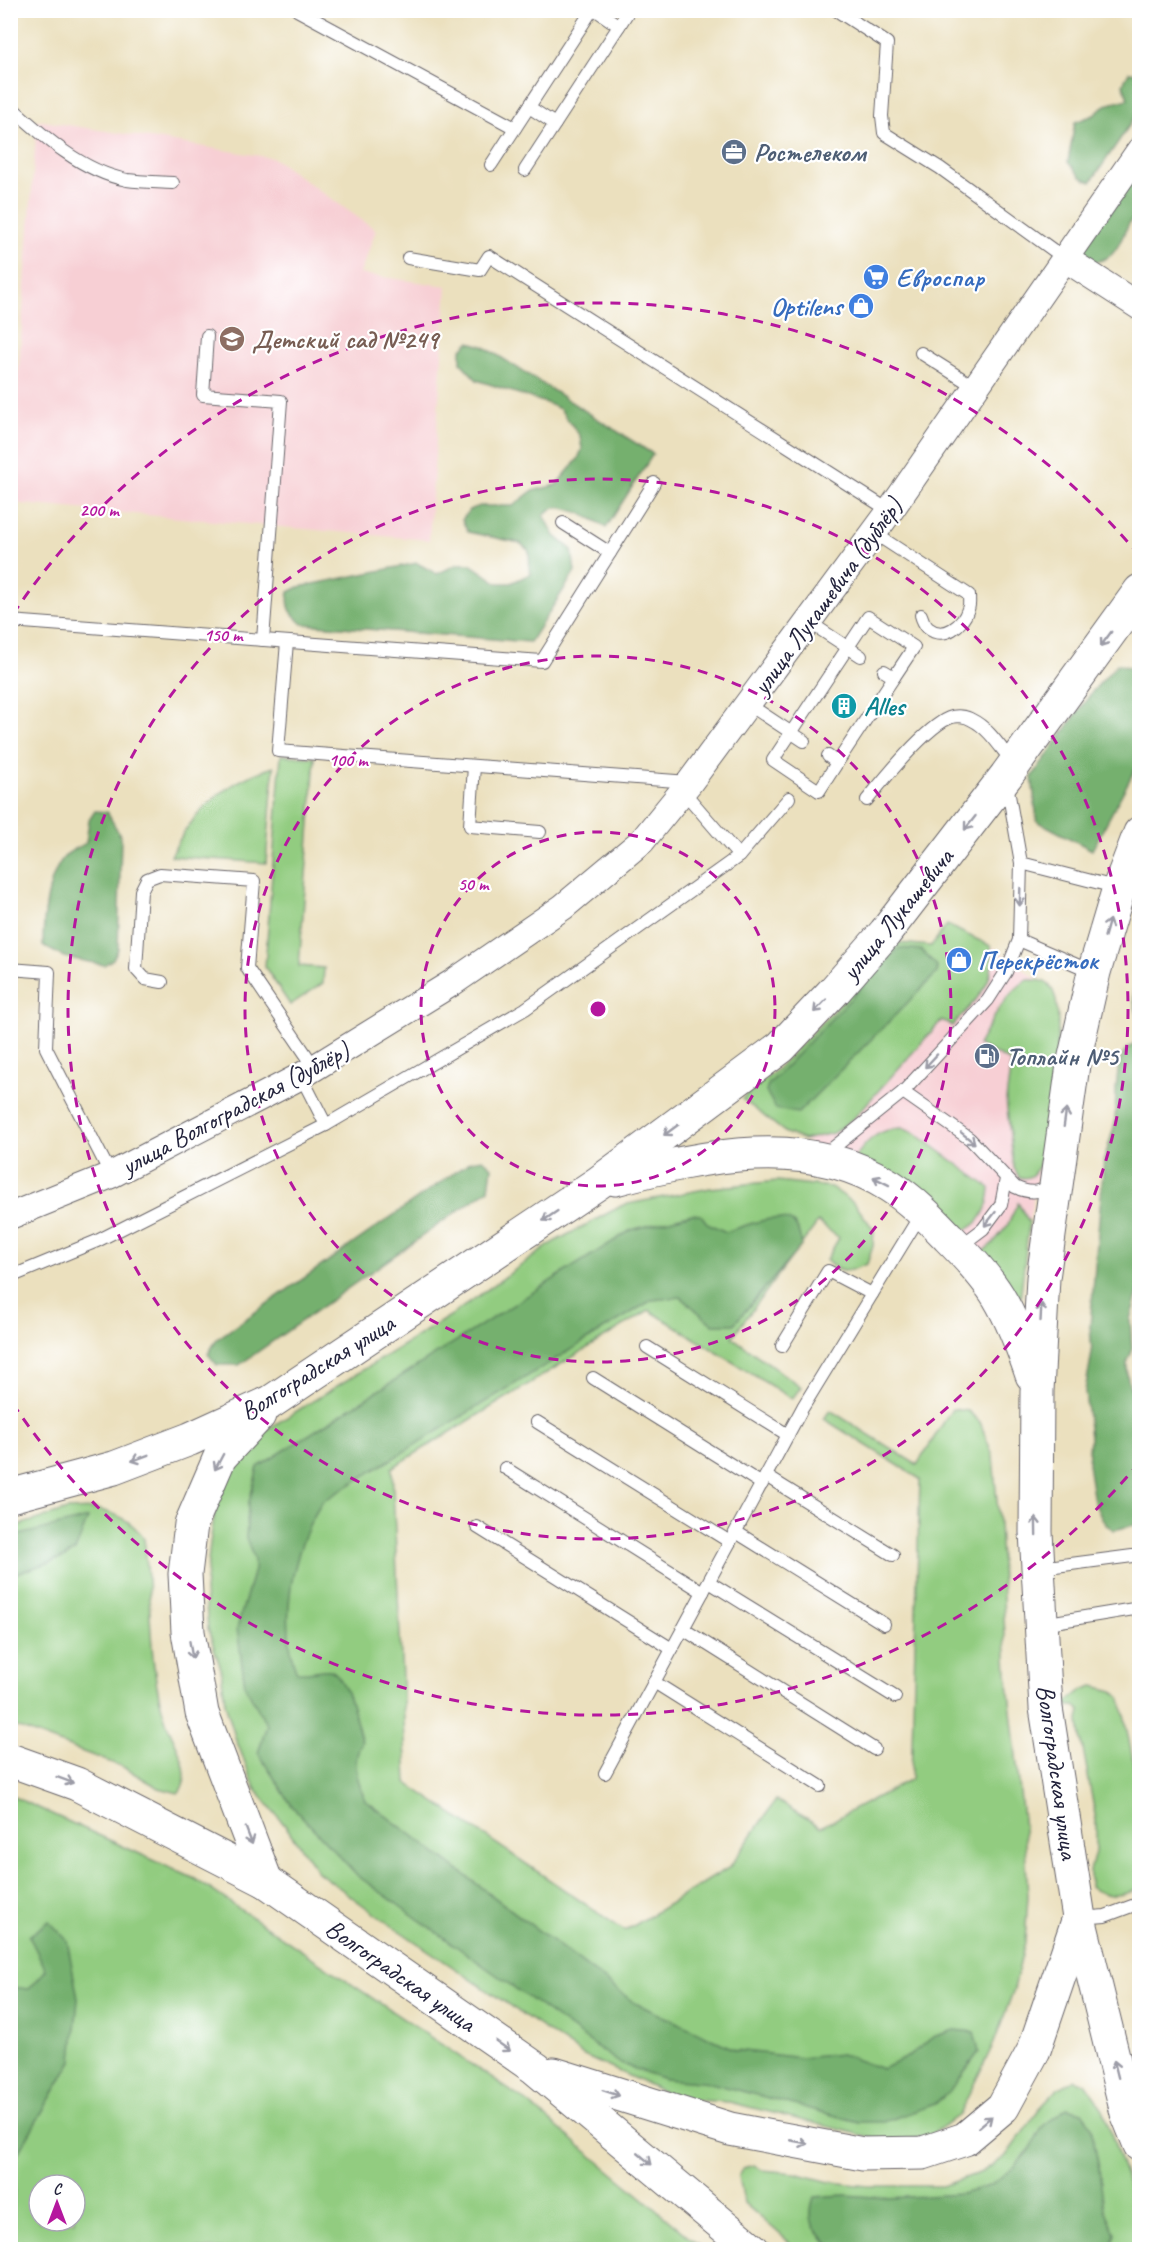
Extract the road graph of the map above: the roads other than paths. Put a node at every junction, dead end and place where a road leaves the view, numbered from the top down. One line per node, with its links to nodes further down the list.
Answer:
1 (297, 10): 9 (lane)
2 (594, 10): 5 (lane); 7 (lane)
3 (629, 10): 5 (lane)
4 (836, 10): 15 (lane)
5 (619, 26): 8 (lane)
6 (10, 106): 13 (lane)
7 (529, 107): 8 (lane); 9 (lane)
8 (555, 124): 12 (lane)
9 (515, 128): 11 (lane)
10 (1140, 150): 15 (street, улица Лукашевича (дублёр))
11 (491, 165)
12 (525, 170)
13 (173, 183)
14 (408, 258): 21 (lane)
15 (1064, 258): 16 (street); 19 (street, улица Лукашевича (дублёр))
16 (1140, 307)
17 (207, 336): 29 (lane)
18 (921, 353): 19 (lane)
19 (975, 387): 21 (street, улица Лукашевича (дублёр))
20 (654, 483): 24 (lane)
21 (890, 511): 23 (street, улица Лукашевича (дублёр))
22 (563, 523): 24 (lane)
23 (874, 533): 26 (lane); 28 (street, улица Лукашевича (дублёр))
24 (610, 553): 30 (lane)
25 (1140, 591): 37 (main road, улица Лукашевича, one-way to 37)
26 (921, 615)
27 (10, 621): 29 (lane)
28 (809, 622): 31 (lane); 33 (street, улица Лукашевича (дублёр))
29 (263, 640): 30 (lane)
30 (287, 642): 36 (lane)
31 (848, 648): 32 (lane); 34 (lane); 34 (lane)
32 (861, 656)
33 (748, 704): 34 (lane); 38 (street, улица Лукашевича (дублёр))
34 (791, 732): 35 (lane)
35 (804, 741)
36 (474, 766): 38 (lane); 41 (lane)
37 (1010, 771): 40 (lane); 44 (lane); 58 (main road, улица Лукашевича, one-way to 58)
38 (687, 787): 43 (lane); 50 (street, улица Лукашевича (дублёр))
39 (789, 798): 43 (lane)
40 (867, 800)
41 (540, 831)
42 (1140, 833): 45 (main road)
43 (739, 856): 53 (lane)
44 (1021, 863): 45 (lane); 46 (lane, one-way to 46)
45 (1129, 889): 48 (main road, one-way to 45)
46 (1019, 940): 48 (lane); 52 (lane, one-way to 52)
47 (10, 969): 55 (lane)
48 (1094, 972): 56 (main road, one-way to 48)
49 (162, 982): 51 (lane)
50 (452, 983): 51 (street, улица Волгоградская (дублёр))
51 (308, 1072): 53 (lane); 55 (street, улица Волгоградская (дублёр))
52 (903, 1092): 54 (lane); 57 (lane, one-way to 57)
53 (326, 1125): 62 (lane)
54 (819, 1159): 58 (main road); 59 (main road, one-way to 54)
55 (111, 1175): 60 (street, улица Волгоградская (дублёр))
56 (1057, 1177): 57 (lane); 67 (main road, one-way to 56)
57 (1005, 1179): 61 (lane, one-way to 61)
58 (598, 1183): 68 (main road, Волгоградская улица, one-way to 68)
59 (923, 1210): 61 (main road); 63 (lane)
60 (10, 1216)
61 (958, 1247): 67 (main road)
62 (10, 1277)
63 (872, 1294): 64 (lane); 70 (lane)
64 (782, 1346)
65 (647, 1347): 70 (lane)
66 (593, 1378): 72 (lane)
67 (1037, 1391): 78 (main road, Волгоградская улица, one-way to 67)
68 (271, 1402): 73 (main road, Волгоградская улица, one-way to 73); 91 (main road, one-way to 91)
69 (537, 1422): 75 (lane)
70 (788, 1435): 72 (lane)
71 (505, 1467): 79 (lane)
72 (764, 1480): 75 (lane); 76 (lane)
73 (10, 1496)
74 (477, 1527): 84 (lane)
75 (733, 1537): 79 (lane); 81 (lane)
76 (893, 1555)
77 (1140, 1555): 78 (lane)
78 (1039, 1569): 82 (main road, Волгоградская улица)
79 (706, 1587): 83 (lane); 86 (lane)
80 (1140, 1608): 82 (lane)
81 (884, 1624)
82 (1041, 1624): 93 (main road, Волгоградская улица)
83 (683, 1629): 84 (lane); 87 (lane)
84 (672, 1649): 85 (lane)
85 (654, 1682): 89 (lane); 90 (lane)
86 (895, 1698)
87 (874, 1749)
88 (10, 1760): 91 (main road, Волгоградская улица, one-way to 91)
89 (605, 1773)
90 (820, 1786)
91 (266, 1881): 94 (main road, Волгоградская улица, one-way to 94)
92 (1140, 1903): 93 (lane)
93 (1078, 1918): 94 (main road, one-way to 93); 95 (main road, Волгоградская улица, one-way to 93)
94 (535, 2068): 96 (main road, Волгоградская улица, one-way to 96)
95 (1140, 2145)
96 (753, 2250)

